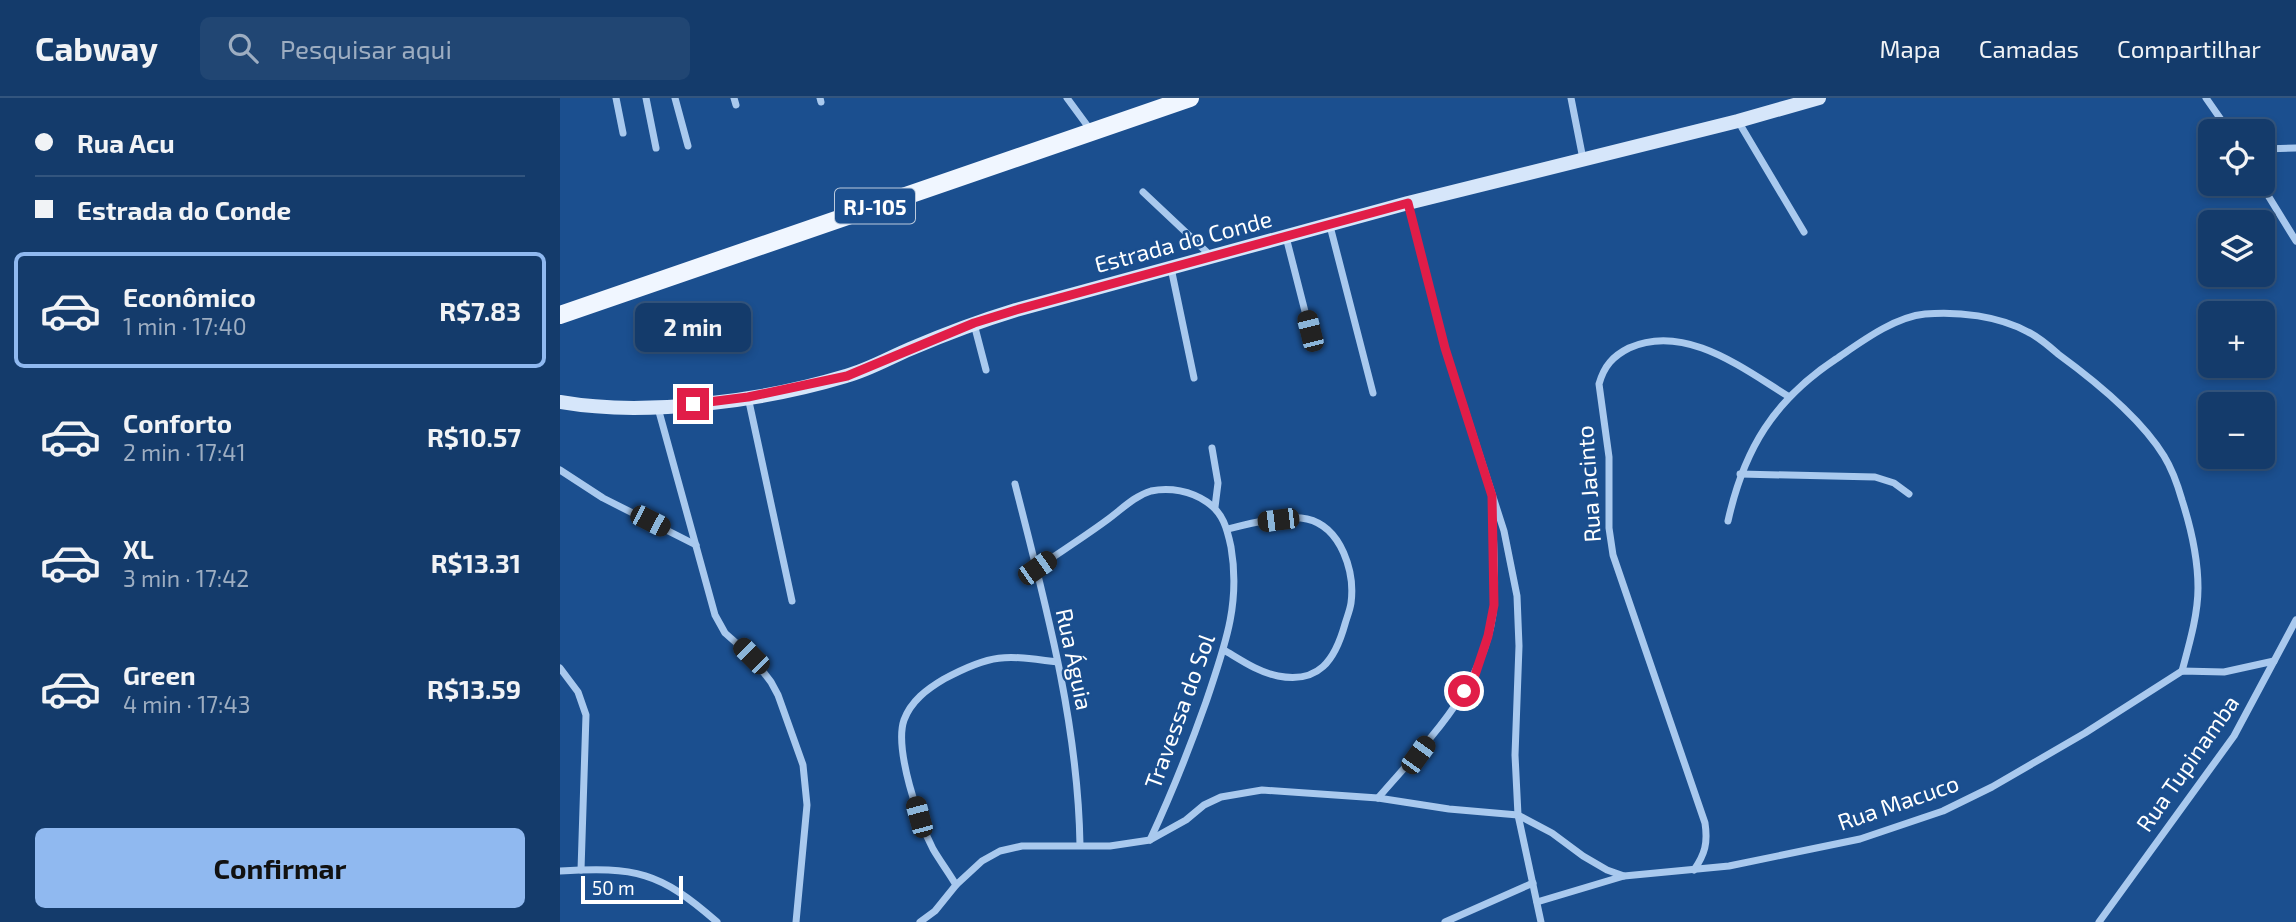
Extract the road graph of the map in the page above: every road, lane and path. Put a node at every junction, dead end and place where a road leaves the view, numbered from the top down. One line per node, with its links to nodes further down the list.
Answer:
1 (616, 98): 11 (street)
2 (646, 98): 14 (street)
3 (675, 98): 13 (street)
4 (1067, 98): 12 (street)
5 (1190, 98): 12 (main road, RJ-105)
6 (1571, 98): 17 (street)
7 (1819, 98): 10 (street, Estrada do Conde)
8 (2206, 98): 9 (street)
9 (2221, 119)
10 (1738, 121): 17 (street, Estrada do Conde); 22 (street)
11 (623, 133)
12 (1092, 133): 27 (main road, RJ-105)
13 (688, 146)
14 (656, 148)
15 (2296, 148): 16 (street)
16 (2275, 149)
17 (1583, 159): 20 (street, Estrada do Conde)
18 (1143, 192): 25 (street)
19 (2269, 196): 24 (street)
20 (1408, 203): 21 (street, Estrada do Conde); 42 (street)
21 (1330, 226): 23 (street, Estrada do Conde); 32 (street)
22 (1804, 232)
23 (1286, 236): 25 (street, Estrada do Conde); 29 (street)
24 (2296, 241)
25 (1211, 256): 26 (street, Estrada do Conde)
26 (1171, 268): 28 (street, Estrada do Conde); 31 (street)
27 (560, 315)
28 (974, 323): 30 (street); 34 (street, Estrada do Conde)
29 (1310, 331)
30 (986, 370)
31 (1194, 378)
32 (1373, 393)
33 (1788, 396): 39 (street); 54 (street); 60 (street, Rua Jacinto)
34 (748, 397): 36 (street, Estrada do Conde); 48 (street)
35 (560, 402): 36 (street, Estrada do Conde)
36 (658, 408): 46 (street)
37 (1212, 448): 43 (street)
38 (560, 470): 46 (street)
39 (1740, 474): 41 (street); 44 (street)
40 (1015, 484): 47 (street, Rua Águia)
41 (1909, 494)
42 (1492, 496): 55 (street); 56 (street)
43 (1215, 507): 45 (street, Travessa do Sol); 47 (street)
44 (1728, 521)
45 (1227, 529): 50 (street, Travessa do Sol); 50 (street)
46 (696, 545): 67 (street)
47 (1037, 568): 52 (street, Rua Águia)
48 (792, 601)
49 (2296, 620): 51 (street, Rua Tupinamba)
50 (1224, 650): 57 (street, Travessa do Sol)
51 (2274, 661): 54 (street); 71 (street, Rua Tupinamba)
52 (1057, 662): 58 (street, Rua Águia); 64 (street)
53 (560, 668): 59 (street)
54 (2182, 671): 60 (street, Rua Macuco)
55 (1378, 798): 56 (street); 57 (street)
56 (1518, 816): 62 (street); 63 (street)
57 (1150, 840): 58 (street)
58 (1080, 845): 64 (street)
59 (581, 870): 61 (street); 66 (street)
60 (1694, 870): 62 (street, Rua Macuco)
61 (560, 872)
62 (1624, 876): 65 (street, Rua Macuco)
63 (1533, 883): 65 (street); 69 (street)
64 (956, 885): 68 (street)
65 (1537, 902): 70 (street)
66 (717, 922)
67 (796, 922)
68 (920, 922)
69 (1445, 922)
70 (1541, 922)
71 (2099, 922)

